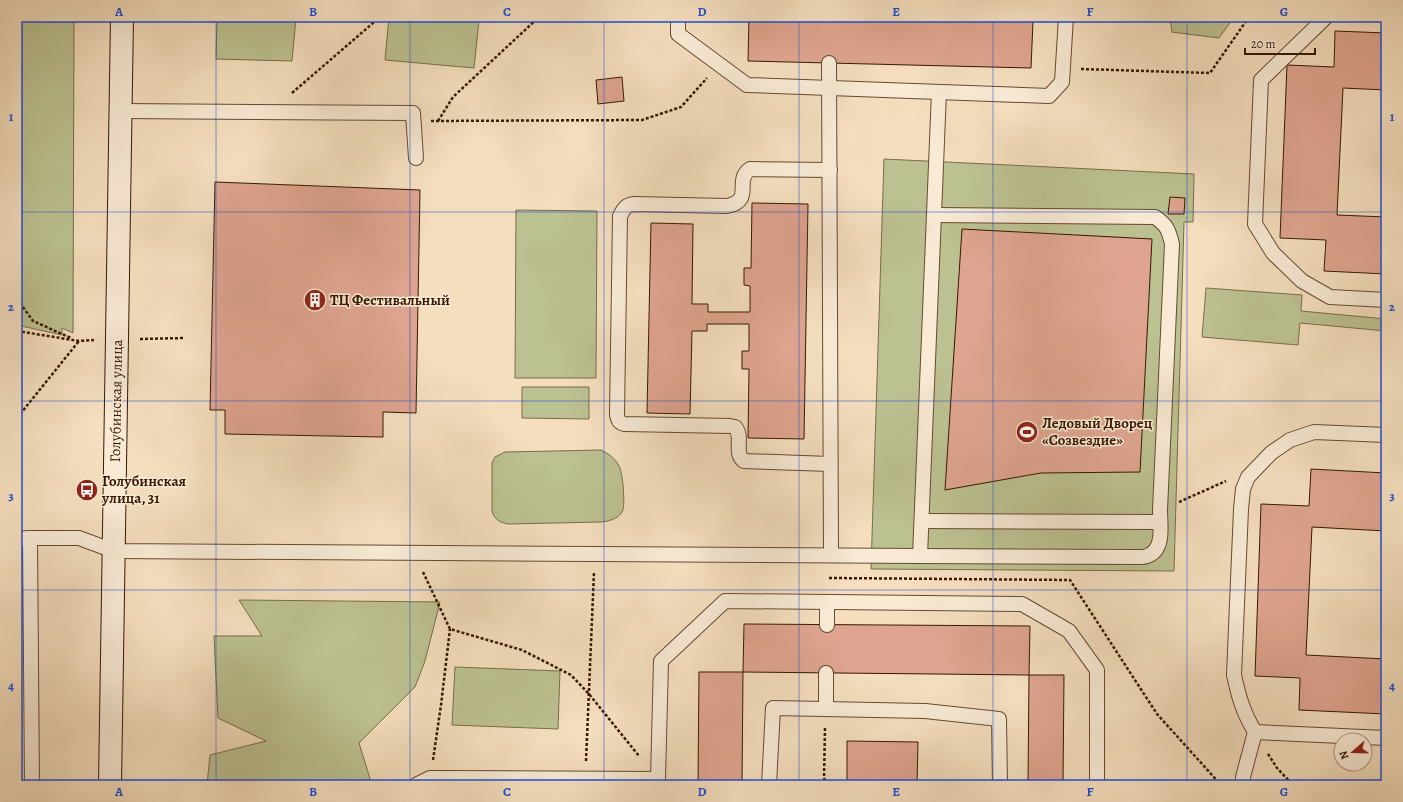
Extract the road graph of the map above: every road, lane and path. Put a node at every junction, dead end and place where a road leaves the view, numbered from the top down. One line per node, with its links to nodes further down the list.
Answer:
1 (122, 17): 13 (street, Голубинская улица)
2 (380, 17): 14 (path)
3 (538, 17): 16 (path)
4 (678, 17): 9 (lane)
5 (1066, 17): 10 (lane)
6 (1249, 17): 10 (path)
7 (1326, 17): 21 (lane)
8 (830, 63): 11 (lane)
9 (720, 65): 11 (lane); 16 (path)
10 (1063, 69): 12 (lane)
11 (830, 88): 12 (lane); 18 (lane)
12 (939, 92): 19 (lane)
13 (120, 111): 14 (lane); 33 (street, Голубинская улица)
14 (269, 112): 15 (lane)
15 (414, 121): 16 (path); 17 (lane)
16 (438, 121)
17 (416, 158)
18 (830, 170): 28 (lane); 28 (lane)
19 (934, 215): 30 (lane); 31 (lane)
20 (17, 299): 25 (path)
21 (1386, 300)
22 (17, 331): 25 (path)
23 (184, 338): 24 (path)
24 (139, 339)
25 (79, 341): 26 (path)
26 (17, 418)
27 (1386, 435): 29 (lane)
28 (830, 464): 36 (lane)
29 (1255, 468): 30 (path); 44 (lane)
30 (1160, 516): 31 (lane); 37 (lane)
31 (922, 521): 37 (lane)
32 (24, 539): 33 (lane); 49 (lane)
33 (114, 551): 34 (lane); 50 (street, Голубинская улица)
34 (414, 552): 35 (lane); 40 (path)
35 (595, 554): 36 (lane); 42 (path)
36 (831, 555): 37 (lane); 38 (path)
37 (920, 556)
38 (827, 602): 39 (lane); 48 (lane); 55 (lane)
39 (827, 625)
40 (450, 629): 42 (path); 46 (path)
41 (826, 673): 43 (lane)
42 (589, 694): 47 (path); 48 (path)
43 (826, 709): 52 (lane); 53 (path); 54 (lane)
44 (1255, 732): 45 (lane); 56 (lane); 57 (path)
45 (1386, 738)
46 (430, 778): 47 (lane); 51 (lane)
47 (586, 779): 48 (lane)
48 (658, 782)
49 (32, 785)
50 (110, 785)
51 (416, 785)
52 (768, 785)
53 (827, 785)
54 (1000, 785)
55 (1097, 785)
56 (1243, 785)
57 (1293, 785)

